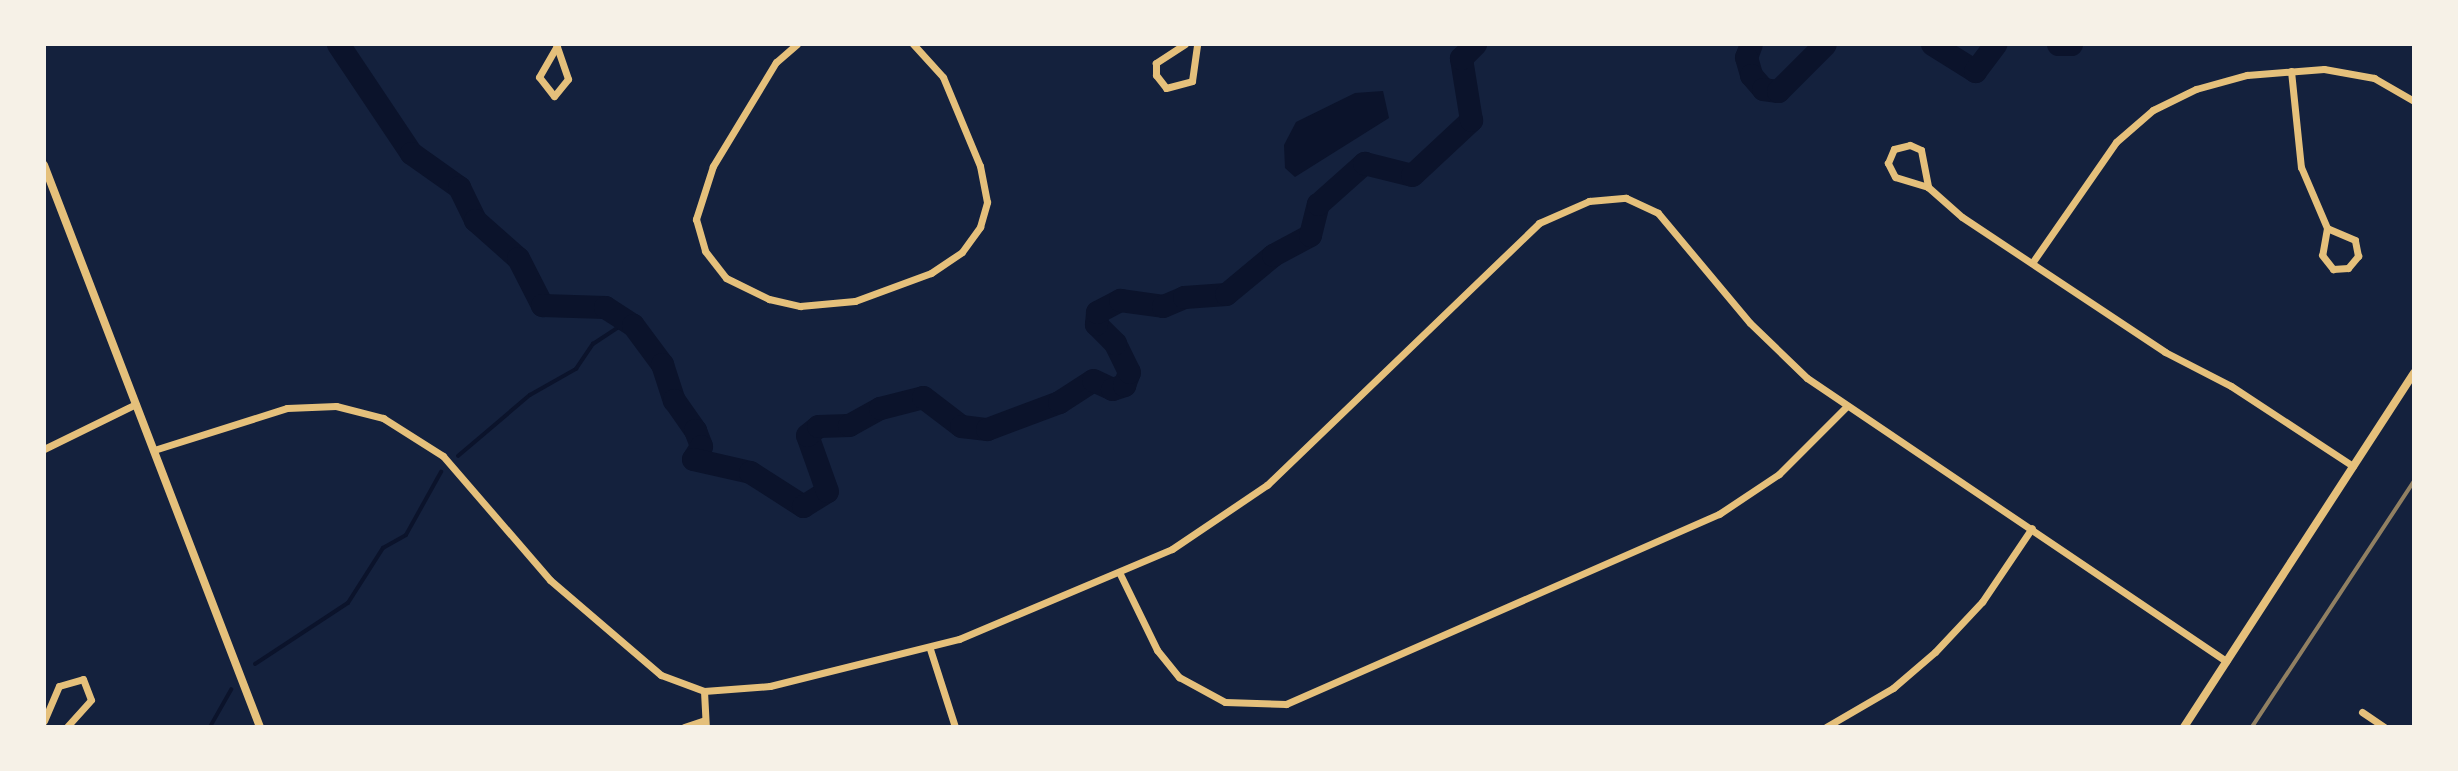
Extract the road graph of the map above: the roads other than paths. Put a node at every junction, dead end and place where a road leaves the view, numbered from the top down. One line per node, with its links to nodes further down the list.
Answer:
1 (781, 44): 7 (street)
2 (797, 44): 7 (street)
3 (913, 44): 7 (street)
4 (1185, 44): 5 (street)
5 (1197, 44)
6 (556, 45): 6 (street)
7 (786, 51)
8 (2291, 71): 9 (street); 12 (street); 13 (street)
9 (2414, 101)
10 (44, 165): 15 (street)
11 (1928, 187): 11 (street); 13 (street)
12 (2327, 228): 12 (street)
13 (2032, 263): 19 (street)
14 (2414, 373): 19 (street)
15 (136, 404): 17 (street); 18 (street)
16 (1846, 407): 20 (street); 21 (street); 21 (street)
17 (44, 449)
18 (154, 450): 24 (street); 29 (street)
19 (2353, 466): 23 (street)
20 (2032, 528): 23 (street); 32 (street)
21 (1120, 574): 22 (street)
22 (930, 649): 24 (street); 31 (street)
23 (2226, 661): 33 (street)
24 (704, 691): 27 (street)
25 (2362, 712): 34 (street)
26 (44, 721): 28 (street)
27 (706, 724): 30 (street)
28 (67, 727)
29 (260, 727)
30 (684, 727)
31 (956, 727)
32 (1826, 727)
33 (2184, 727)
34 (2384, 727)

